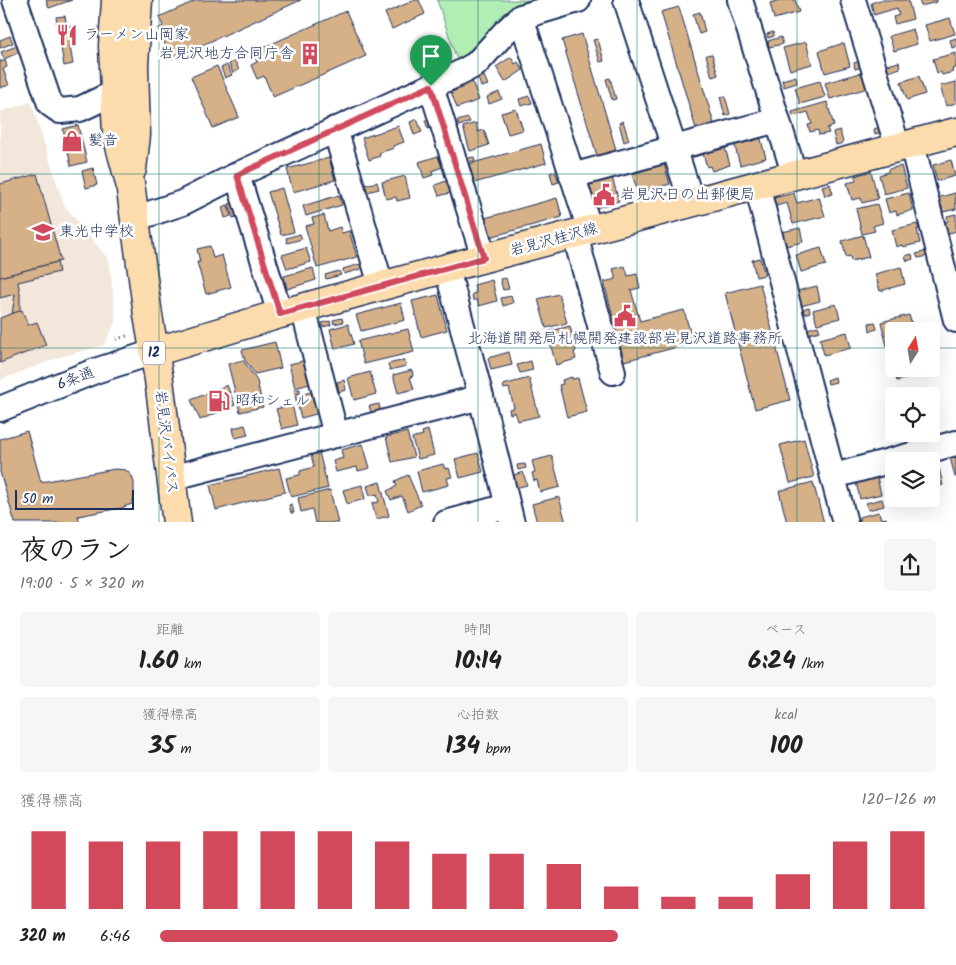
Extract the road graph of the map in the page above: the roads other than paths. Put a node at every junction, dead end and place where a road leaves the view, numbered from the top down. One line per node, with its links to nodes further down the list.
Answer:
1 (116, 0): 10 (main road, 岩見沢バイパス / 12)
2 (138, 0): 19 (main road, 岩見沢バイパス / 12)
3 (578, 0): 8 (street)
4 (626, 0): 15 (street)
5 (740, 0): 11 (street)
6 (853, 0): 14 (street)
7 (10, 5): 10 (street)
8 (522, 17): 9 (street); 17 (street)
9 (431, 86): 12 (street); 25 (street)
10 (114, 93): 19 (main road, 岩見沢バイパス / 12)
11 (777, 120): 15 (street); 18 (street)
12 (336, 129): 16 (street); 27 (street)
13 (956, 132): 14 (main road, 岩見沢桂沢線)
14 (905, 146): 18 (main road, 岩見沢桂沢線); 24 (street)
15 (674, 148): 17 (street); 21 (street)
16 (237, 175): 22 (street); 28 (street)
17 (572, 176): 23 (street)
18 (795, 176): 20 (main road, 岩見沢桂沢線)
19 (130, 183): 22 (main road, 岩見沢バイパス / 12)
20 (757, 186): 21 (main road, 岩見沢桂沢線); 36 (street)
21 (692, 203): 23 (main road, 岩見沢桂沢線)
22 (134, 219): 30 (main road, 岩見沢バイパス / 12)
23 (582, 232): 25 (main road, 岩見沢桂沢線); 31 (street)
24 (947, 245): 29 (street)
25 (484, 258): 26 (main road, 岩見沢桂沢線)
26 (447, 269): 27 (main road, 岩見沢桂沢線); 32 (street)
27 (381, 285): 28 (main road, 岩見沢桂沢線)
28 (291, 311): 30 (main road, 岩見沢桂沢線); 34 (street)
29 (956, 320)
30 (154, 352): 33 (street, 6条通); 37 (main road, 岩見沢バイパス / 12)
31 (613, 372)
32 (482, 397): 34 (street); 38 (street)
33 (0, 409)
34 (336, 435): 37 (street)
35 (956, 443): 36 (street)
36 (834, 476): 41 (street)
37 (171, 478): 39 (main road, 岩見沢バイパス / 12)
38 (509, 514): 40 (street)
39 (177, 522)
40 (446, 522)
41 (845, 522)

